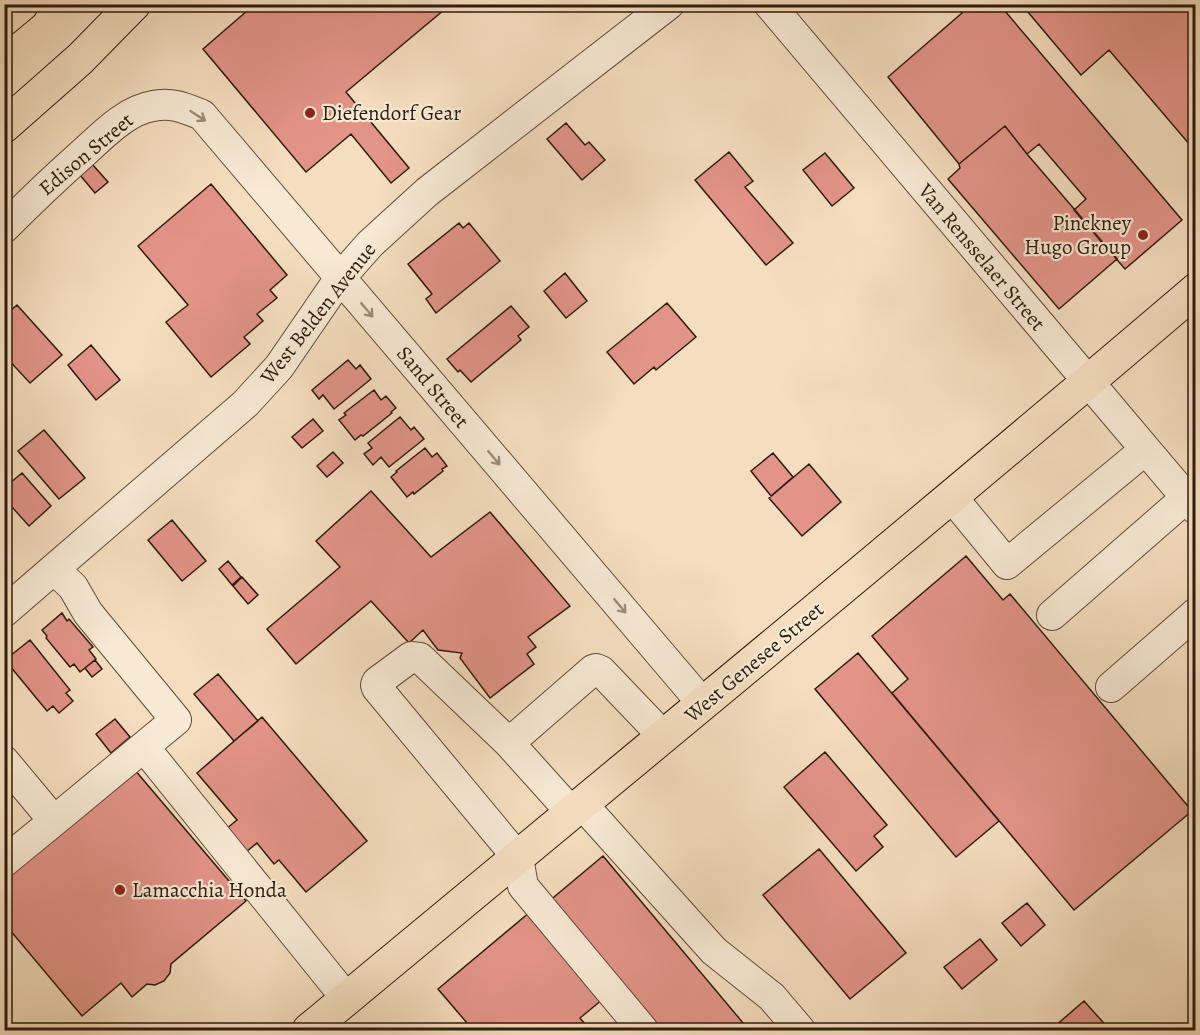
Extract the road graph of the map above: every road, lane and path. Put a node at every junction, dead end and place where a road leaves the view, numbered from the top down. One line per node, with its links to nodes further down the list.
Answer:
1 (22, 4): 6 (main road)
2 (119, 4): 7 (main road)
3 (134, 4): 9 (main road)
4 (669, 4): 11 (street, West Belden Avenue)
5 (769, 4): 13 (street, Van Rensselaer Street)
6 (4, 19)
7 (4, 98)
8 (143, 109): 10 (street, Edison Street); 11 (street, Sand Street, one-way to 11)
9 (4, 126)
10 (4, 228)
11 (340, 278): 17 (street, West Belden Avenue); 22 (street, Sand Street, one-way to 22)
12 (1196, 290): 13 (main road, West Genesee Street)
13 (1088, 381): 14 (street, Van Rensselaer Street); 15 (main road, West Genesee Street)
14 (1145, 450): 15 (street); 16 (street, Van Rensselaer Street)
15 (951, 496): 22 (main road, West Genesee Street)
16 (1191, 504): 20 (street)
17 (54, 569): 18 (street, West Belden Avenue); 25 (street)
18 (4, 612)
19 (1196, 613): 21 (street)
20 (1052, 615)
21 (1111, 687)
22 (704, 704): 23 (main road, West Genesee Street)
23 (663, 737): 24 (street); 27 (main road, West Genesee Street)
24 (508, 743): 27 (street); 29 (street)
25 (144, 747): 28 (street); 31 (street)
26 (4, 761): 28 (street)
27 (577, 808): 29 (main road, West Genesee Street); 34 (street)
28 (54, 821): 30 (street)
29 (518, 858): 31 (main road, West Genesee Street); 33 (street)
30 (4, 862)
31 (347, 999): 32 (main road, West Genesee Street)
32 (309, 1030)
33 (643, 1030)
34 (800, 1030)

